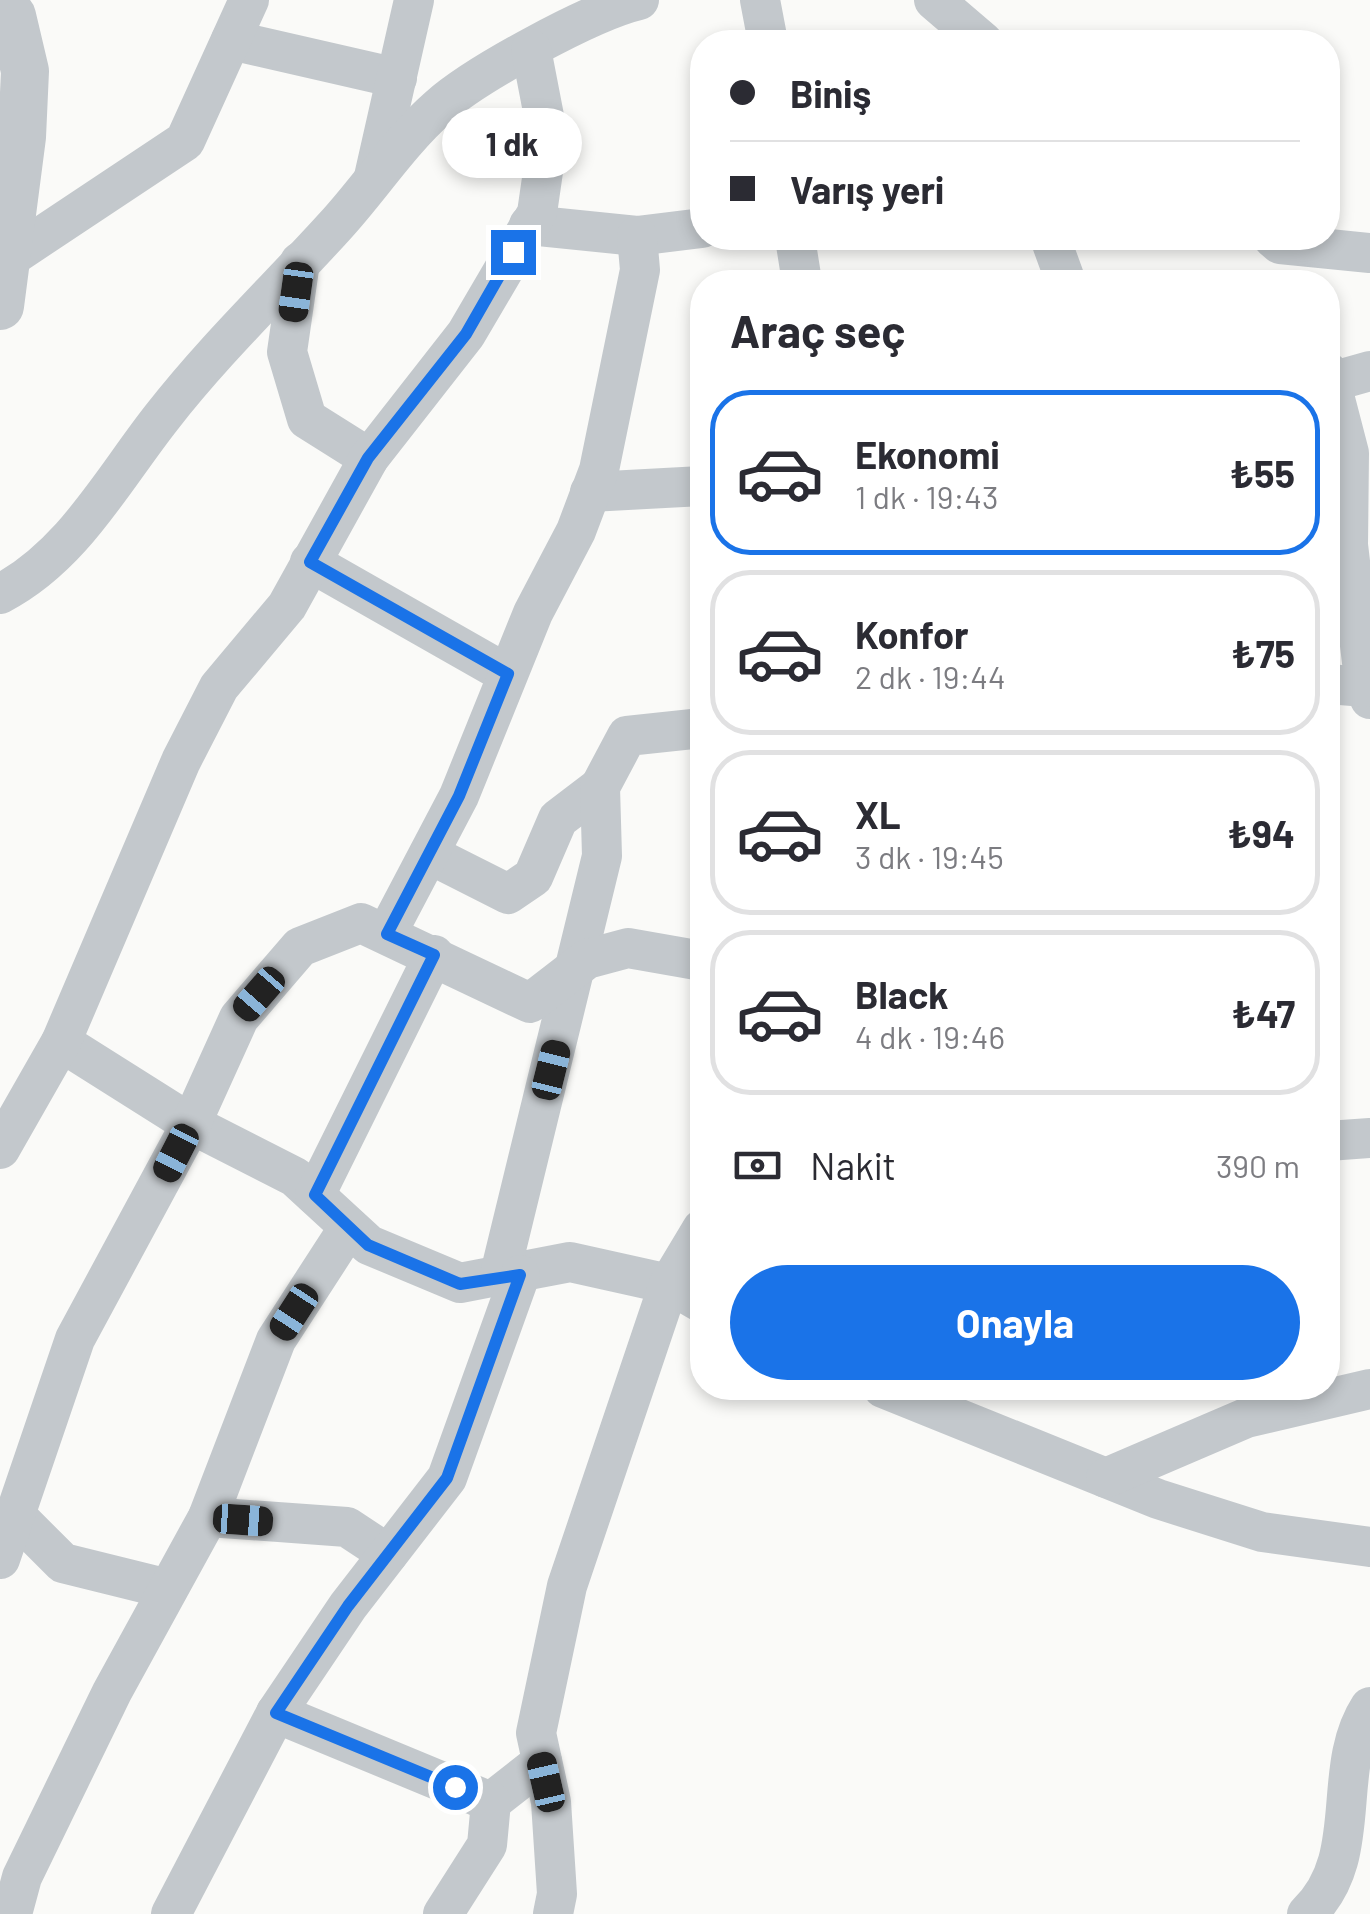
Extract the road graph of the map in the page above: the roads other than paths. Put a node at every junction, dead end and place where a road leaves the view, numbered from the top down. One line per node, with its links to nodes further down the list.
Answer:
1 (249, 0): 9 (street)
2 (414, 0): 11 (street)
3 (639, 0): 10 (street)
4 (760, 0): 7 (street)
5 (934, 0): 8 (street)
6 (0, 10): 19 (street)
7 (766, 30)
8 (969, 30)
9 (231, 40): 11 (street); 19 (street)
10 (531, 48): 12 (street); 13 (street)
11 (397, 78): 12 (street)
12 (373, 182): 18 (street)
13 (529, 225): 15 (street); 23 (street)
14 (690, 229): 15 (street)
15 (637, 236): 25 (street)
16 (1340, 249): 17 (street)
17 (1370, 253)
18 (300, 262): 23 (street); 27 (street)
19 (3, 282)
20 (1370, 371): 21 (street)
21 (1340, 384)
22 (1340, 423): 29 (street)
23 (368, 458): 26 (street)
24 (690, 487): 25 (street)
25 (590, 492): 28 (street)
26 (310, 562): 28 (street); 37 (street)
27 (0, 594)
28 (508, 674): 32 (street)
29 (1359, 677)
30 (690, 729): 31 (street)
31 (600, 787): 32 (street); 36 (street)
32 (429, 854): 33 (street)
33 (387, 934): 34 (street); 38 (street)
34 (434, 955): 36 (street); 42 (street)
35 (690, 959): 36 (street)
36 (577, 967): 44 (street)
37 (62, 1042): 38 (street); 41 (street)
38 (191, 1124): 42 (street); 51 (street)
39 (1370, 1138): 40 (street)
40 (1340, 1140)
41 (0, 1149)
42 (315, 1195): 43 (street)
43 (349, 1227): 44 (street); 52 (street)
44 (510, 1276): 45 (street); 54 (street)
45 (686, 1294): 59 (street)
46 (1370, 1388): 47 (street)
47 (1340, 1395)
48 (913, 1400): 50 (street)
49 (1320, 1400): 50 (street)
50 (1106, 1478): 53 (street)
51 (14, 1515): 55 (street); 56 (street)
52 (208, 1517): 54 (street); 56 (street)
53 (1370, 1547)
54 (388, 1554): 58 (street)
55 (0, 1559)
56 (168, 1590): 61 (street)
57 (1370, 1707): 65 (street)
58 (276, 1713): 60 (street); 62 (street)
59 (542, 1762): 60 (street); 64 (street)
60 (491, 1802): 63 (street)
61 (12, 1914)
62 (171, 1914)
63 (443, 1914)
64 (552, 1914)
65 (1307, 1914)

